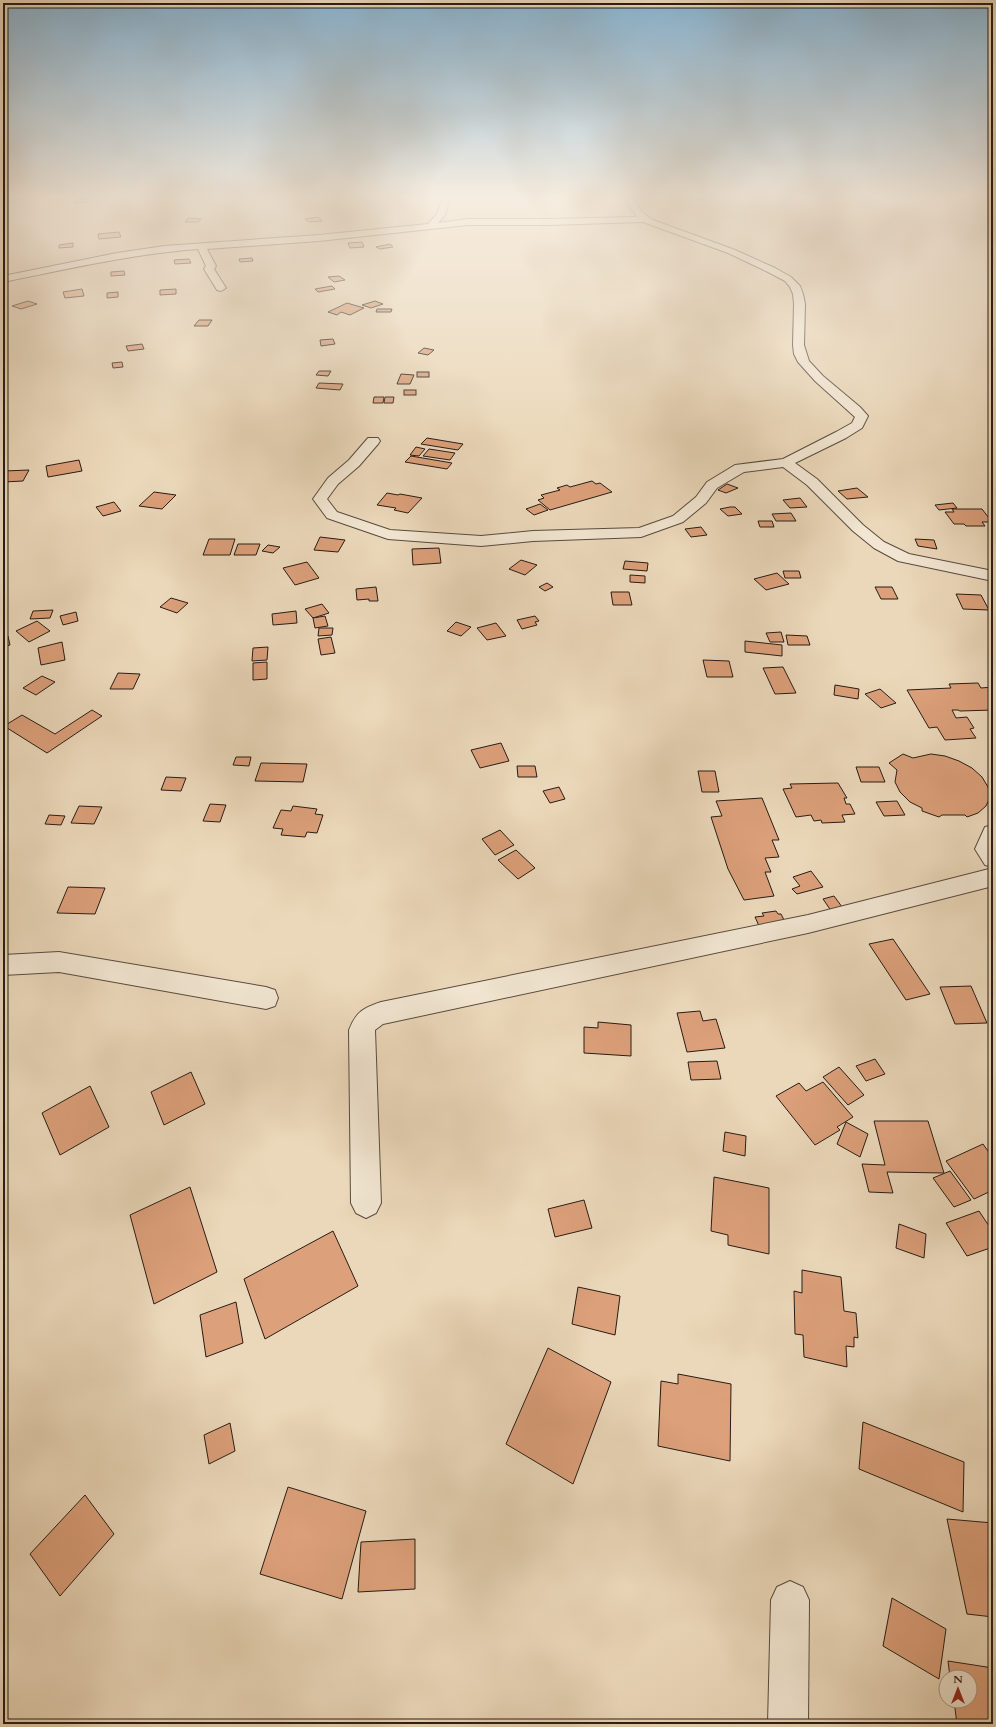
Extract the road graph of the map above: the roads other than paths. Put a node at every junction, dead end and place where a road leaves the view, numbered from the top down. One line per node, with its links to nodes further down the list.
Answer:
1 (20, 276): 4 (street)
2 (213, 276): 5 (street)
3 (783, 276): 7 (street)
4 (3, 279)
5 (221, 288)
6 (373, 441): 7 (street)
7 (786, 463): 8 (street)
8 (993, 576)
9 (993, 833): 10 (street)
10 (993, 859)
11 (993, 877): 14 (street)
12 (3, 965): 13 (street)
13 (266, 998)
14 (366, 1203)
15 (790, 1600): 16 (street)
16 (788, 1724)

